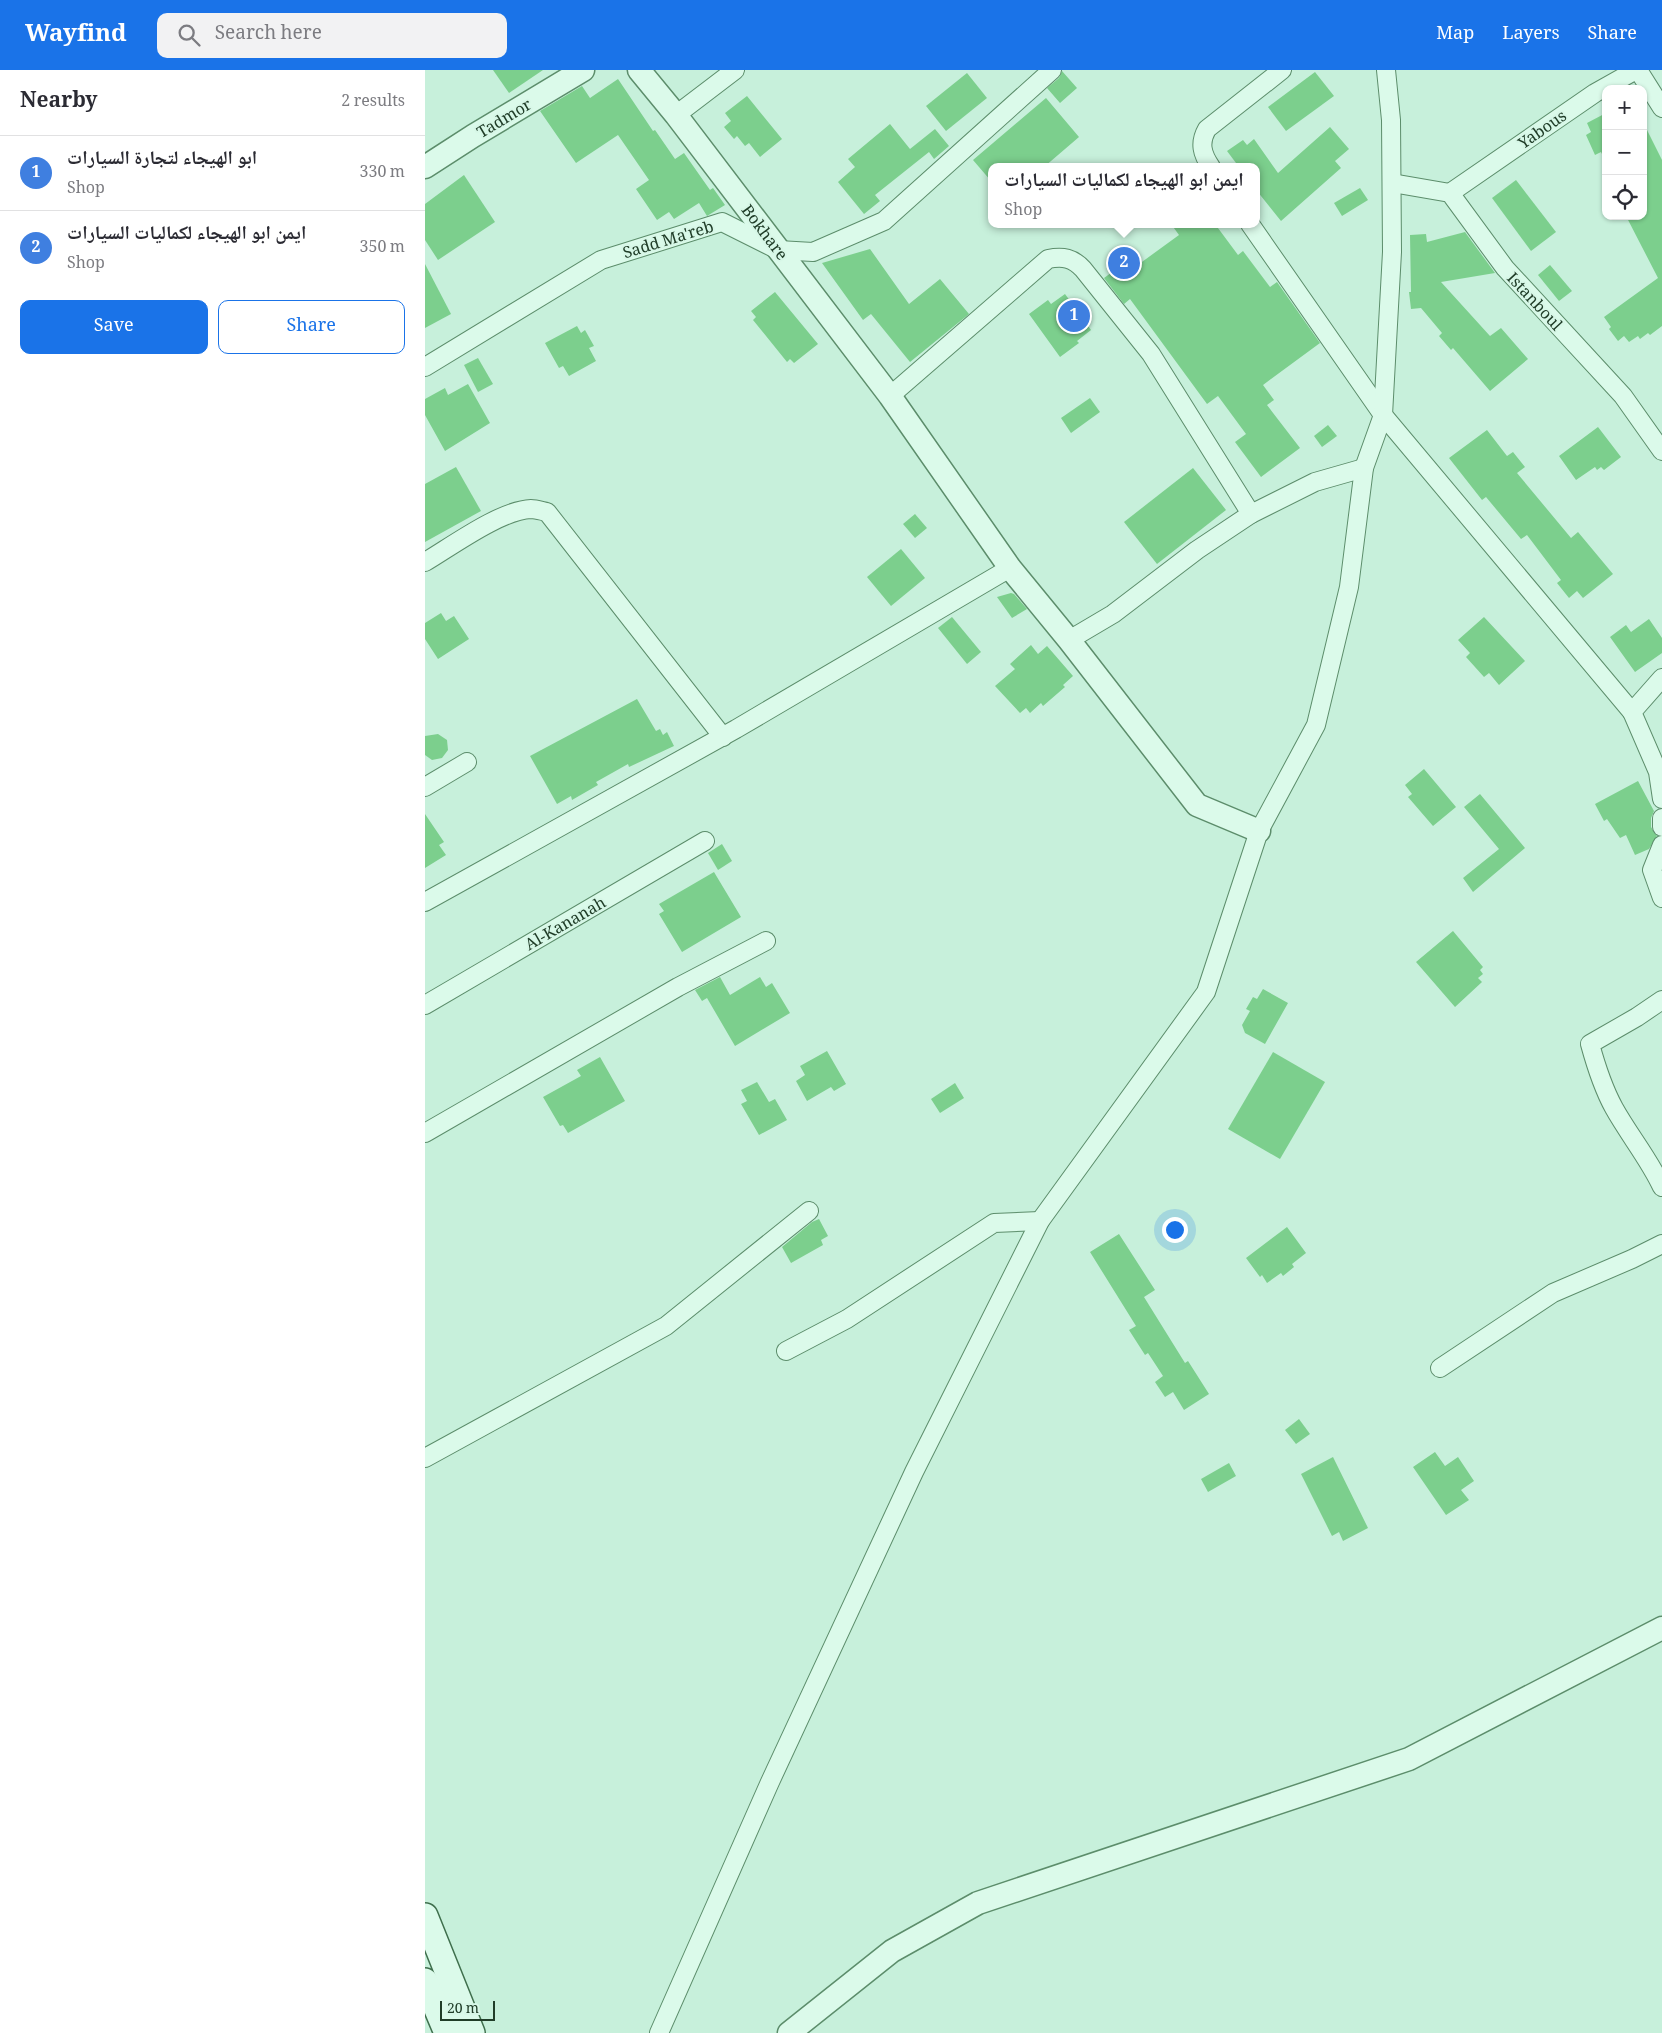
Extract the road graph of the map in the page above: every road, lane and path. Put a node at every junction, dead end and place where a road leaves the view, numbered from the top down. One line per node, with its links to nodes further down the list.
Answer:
1 (583, 70): 11 (street, Tadmor)
2 (639, 70): 9 (street, Bokhare)
3 (735, 70): 9 (street)
4 (1052, 70): 15 (street, Sadd Ma'reb)
5 (1281, 70): 10 (street)
6 (1386, 70): 12 (street)
7 (1637, 70): 8 (street); 13 (street, Yabous)
8 (1662, 108)
9 (676, 115): 15 (street, Bokhare)
10 (1208, 163)
11 (425, 167)
12 (1391, 183): 13 (street); 18 (street)
13 (1450, 193): 19 (street, Istanboul)
14 (1253, 228): 18 (street)
15 (778, 250): 16 (street, Sadd Ma'reb); 17 (street, Bokhare)
16 (425, 367)
17 (890, 396): 21 (street); 23 (street, Bokhare)
18 (1383, 414): 20 (street); 26 (street)
19 (1662, 451)
20 (1364, 468): 21 (street); 33 (street)
21 (1251, 514): 24 (street)
22 (425, 562): 27 (street)
23 (1010, 568): 24 (street, Bokhare); 27 (street)
24 (1069, 640): 33 (street, Bokhare)
25 (1662, 678): 26 (street)
26 (1632, 712): 30 (street)
27 (723, 737): 37 (street)
28 (467, 762): 29 (street)
29 (425, 787)
30 (1662, 799)
31 (1662, 818): 32 (street)
32 (1662, 827)
33 (1259, 831): 44 (street)
34 (705, 841): 40 (street, Al-Kananah)
35 (1662, 845): 36 (street)
36 (1662, 898)
37 (425, 902)
38 (766, 941): 41 (street)
39 (1662, 1000): 42 (street)
40 (425, 1005)
41 (425, 1133)
42 (1662, 1187)
43 (809, 1211): 48 (street)
44 (1040, 1221): 46 (street); 54 (street)
45 (1662, 1244): 47 (street)
46 (786, 1351)
47 (1440, 1368)
48 (425, 1458)
49 (1662, 1628): 55 (street)
50 (425, 1916): 53 (main road)
51 (425, 1981): 52 (main road)
52 (447, 2033)
53 (472, 2033)
54 (659, 2033)
55 (789, 2033)

